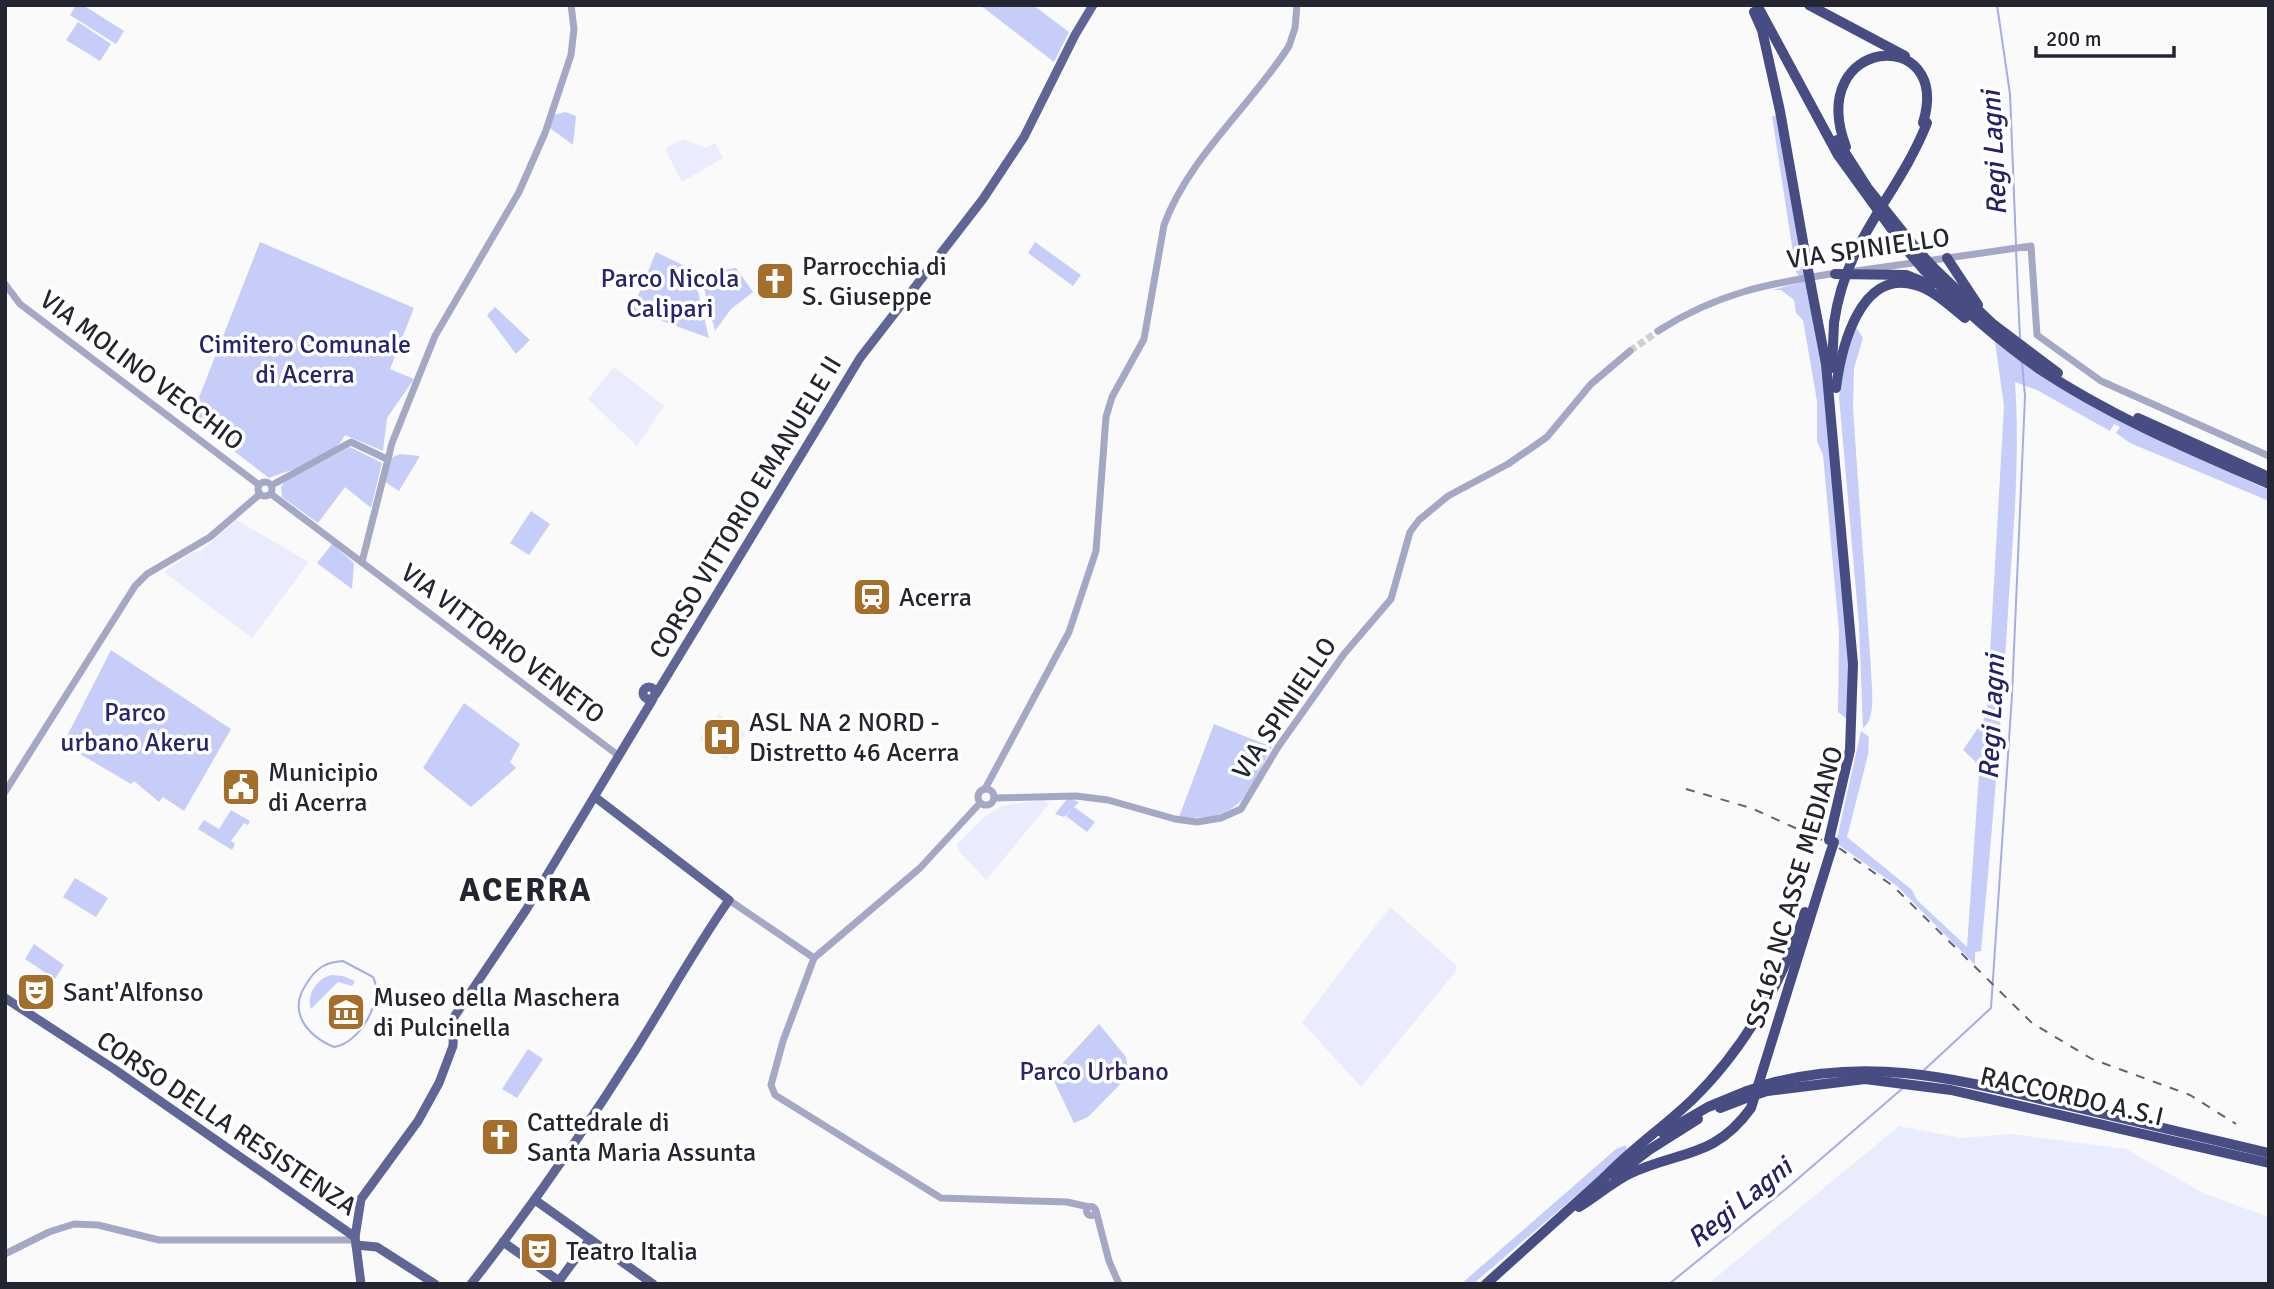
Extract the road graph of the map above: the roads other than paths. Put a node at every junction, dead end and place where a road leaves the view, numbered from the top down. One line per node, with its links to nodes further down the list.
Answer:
1 (571, 5): 25 (street)
2 (1093, 5): 33 (main road, CORSO VITTORIO EMANUELE II)
3 (1297, 5): 34 (street, VIA SPINIELLO)
4 (1751, 5): 21 (highway, bridge)
5 (1757, 5): 10 (highway)
6 (1764, 5): 9 (highway)
7 (1810, 5): 8 (highway)
8 (1925, 123): 9 (highway); 17 (highway, bridge)
9 (1857, 174): 10 (highway)
10 (1910, 248): 12 (highway, bridge)
11 (1947, 258): 13 (street, VIA SPINIELLO); 16 (highway); 24 (street, VIA SPINIELLO)
12 (1928, 269): 15 (highway); 16 (highway)
13 (1835, 274): 15 (highway); 18 (street, VIA SPINIELLO)
14 (5, 284): 28 (street, VIA MOLINO VECCHIO)
15 (1960, 305): 19 (highway)
16 (1990, 322): 22 (highway)
17 (1831, 323): 21 (highway); 23 (highway)
18 (1658, 331)
19 (1996, 337): 22 (highway); 23 (highway)
20 (1630, 351): 37 (street, VIA SPINIELLO)
21 (1826, 364): 32 (highway, SS162 NC ASSE MEDIANO)
22 (2040, 365): 26 (highway); 27 (highway)
23 (1836, 388): 32 (highway, SS162 NC ASSE MEDIANO)
24 (2269, 456)
25 (387, 459): 29 (street); 31 (street)
26 (2269, 477)
27 (2269, 484)
28 (259, 485): 29 (street); 30 (street)
29 (272, 490): 30 (street); 31 (street)
30 (260, 494): 35 (street)
31 (362, 562): 33 (street, VIA VITTORIO VENETO)
32 (1855, 709): 39 (highway, SS162 NC ASSE MEDIANO, bridge)
33 (619, 756): 36 (main road)
34 (985, 789): 37 (street); 38 (street, VIA SPINIELLO)
35 (5, 792)
36 (595, 797): 40 (main road); 51 (main road)
37 (994, 798): 38 (street, VIA SPINIELLO)
38 (980, 803): 41 (street, VIA SPINIELLO)
39 (1827, 853): 44 (highway, SS162 NC ASSE MEDIANO); 47 (highway, SS162 NC ASSE MEDIANO)
40 (729, 901): 41 (street); 48 (main road)
41 (814, 958): 59 (street)
42 (5, 998): 51 (main road, CORSO DELLA RESISTENZA)
43 (1953, 1085): 44 (highway, RACCORDO A.S.I, bridge); 45 (highway, RACCORDO A.S.I); 46 (highway, RACCORDO A.S.I)
44 (1646, 1145): 47 (highway)
45 (2269, 1153)
46 (2269, 1163)
47 (1624, 1167): 50 (highway, SS162 NC ASSE MEDIANO); 54 (highway, SS162 NC ASSE MEDIANO)
48 (535, 1200): 49 (main road); 52 (main road)
49 (590, 1239): 52 (main road); 58 (main road)
50 (1533, 1239): 60 (highway); 61 (highway, SS162 NC ASSE MEDIANO)
51 (355, 1241): 53 (street); 55 (main road); 56 (main road, CORSO DELLA RESISTENZA)
52 (503, 1242): 57 (main road)
53 (5, 1254)
54 (1496, 1283)
55 (361, 1284)
56 (435, 1284)
57 (471, 1284)
58 (653, 1284)
59 (1119, 1284)
60 (1479, 1284)
61 (1486, 1284)

